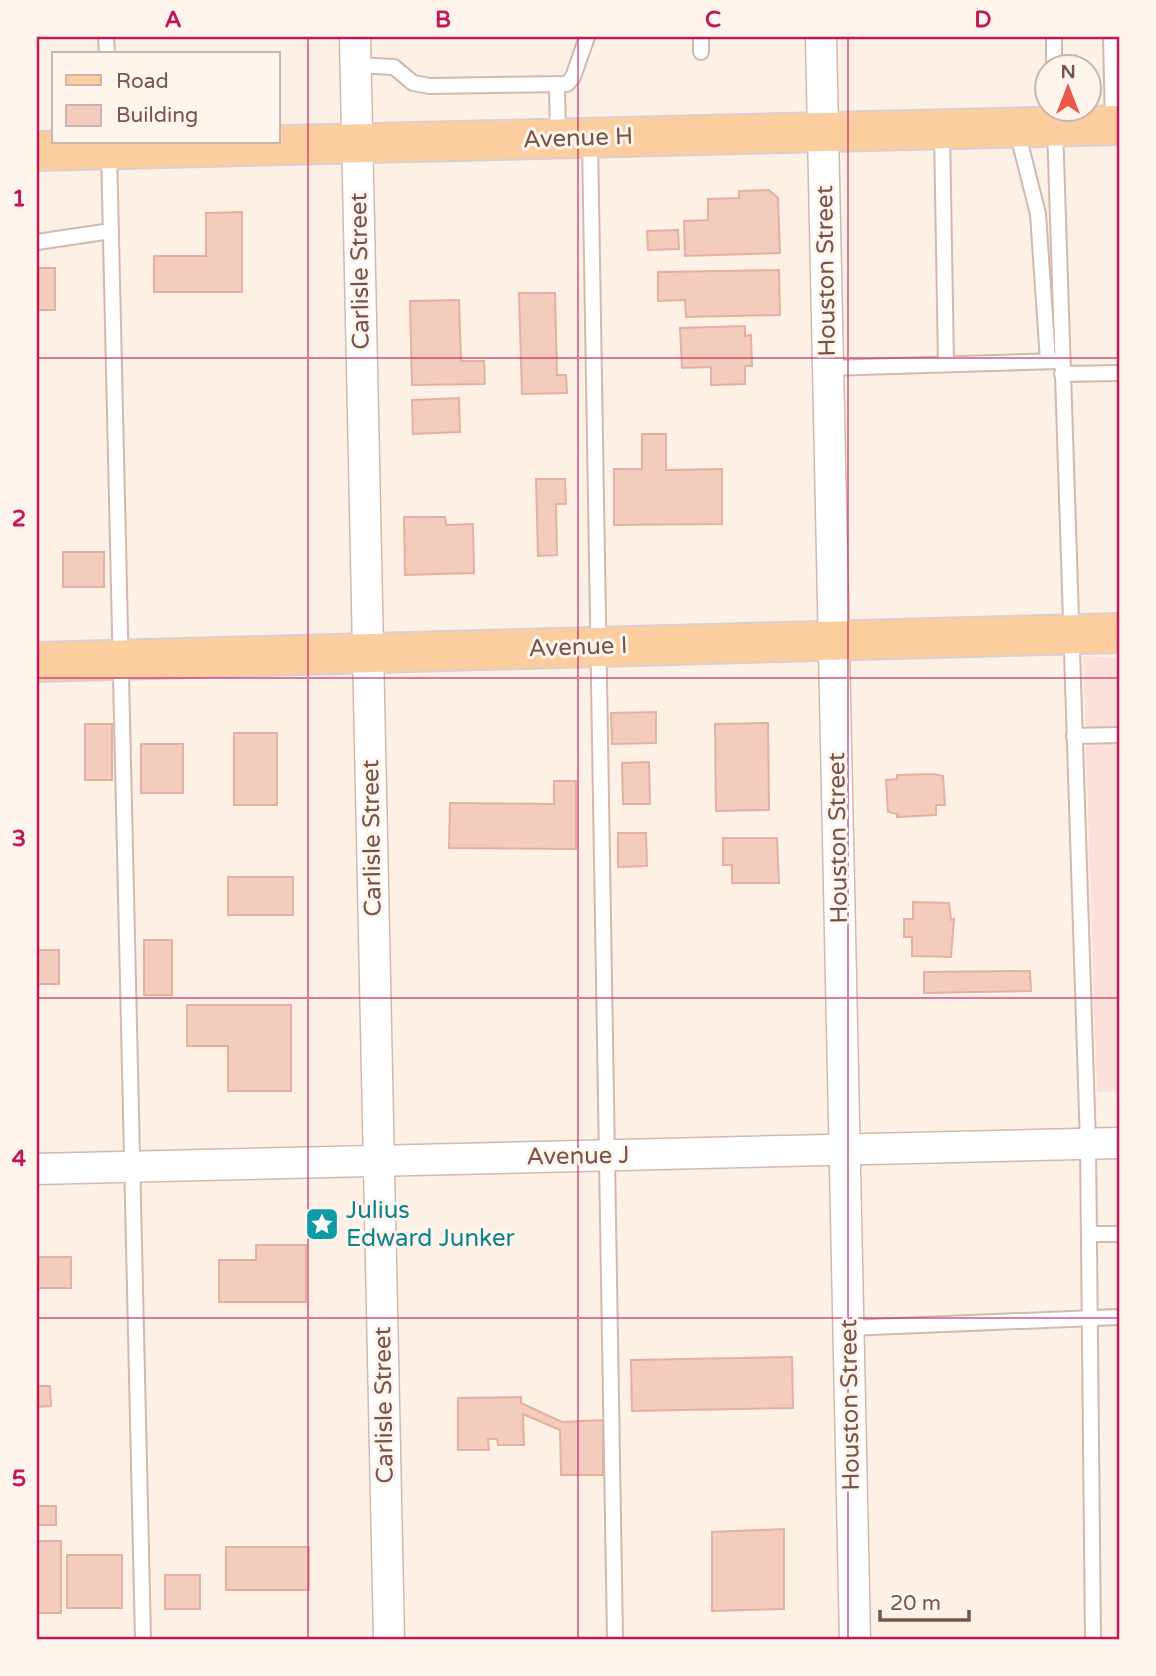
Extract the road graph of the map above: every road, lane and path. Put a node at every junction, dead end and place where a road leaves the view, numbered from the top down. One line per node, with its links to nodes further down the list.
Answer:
1 (587, 37): 7 (lane)
2 (701, 37): 6 (lane)
3 (821, 37): 14 (street, Houston Street)
4 (1111, 37): 11 (lane)
5 (356, 51): 7 (lane); 16 (street, Carlisle Street)
6 (701, 52)
7 (557, 84): 15 (lane)
8 (1039, 122): 12 (main road, Avenue H)
9 (1055, 122): 22 (lane)
10 (1090, 122): 11 (main road, Avenue H)
11 (1116, 125)
12 (1016, 128): 13 (main road, Avenue H); 22 (lane)
13 (942, 129): 14 (main road, Avenue H); 21 (lane)
14 (823, 132): 15 (main road, Avenue H); 23 (street, Houston Street)
15 (574, 139): 16 (main road, Avenue H); 28 (lane)
16 (358, 144): 17 (main road, Avenue H); 29 (street, Carlisle Street)
17 (109, 146): 18 (main road, Avenue H); 19 (lane)
18 (37, 152)
19 (111, 231): 20 (lane); 30 (lane)
20 (37, 242)
21 (946, 364): 22 (lane); 23 (lane)
22 (1057, 365): 24 (lane); 26 (lane)
23 (828, 368): 27 (street, Houston Street)
24 (1119, 373)
25 (1119, 633): 26 (main road, Avenue I)
26 (1070, 634): 27 (main road, Avenue I); 33 (lane)
27 (834, 641): 28 (main road, Avenue I); 36 (street, Houston Street)
28 (599, 647): 29 (main road, Avenue I); 37 (lane)
29 (368, 653): 30 (main road, Avenue I); 38 (street, Carlisle Street)
30 (121, 659): 31 (main road, Avenue I); 39 (lane)
31 (37, 662)
32 (1119, 735): 33 (lane)
33 (1074, 736): 35 (lane)
34 (1119, 1143): 35 (street, Avenue J)
35 (1088, 1144): 36 (street, Avenue J); 41 (lane)
36 (845, 1150): 37 (street, Avenue J); 45 (street, Houston Street)
37 (607, 1156): 38 (street, Avenue J); 48 (lane)
38 (379, 1161): 39 (street, Avenue J); 47 (street, Carlisle Street)
39 (132, 1167): 40 (street, Avenue J); 46 (lane)
40 (37, 1169)
41 (1090, 1234): 42 (lane); 43 (lane)
42 (1119, 1234)
43 (1091, 1317): 44 (lane); 45 (lane); 50 (lane)
44 (1119, 1317)
45 (848, 1328): 49 (street, Houston Street)
46 (143, 1639)
47 (389, 1639)
48 (615, 1639)
49 (855, 1639)
50 (1093, 1639)

